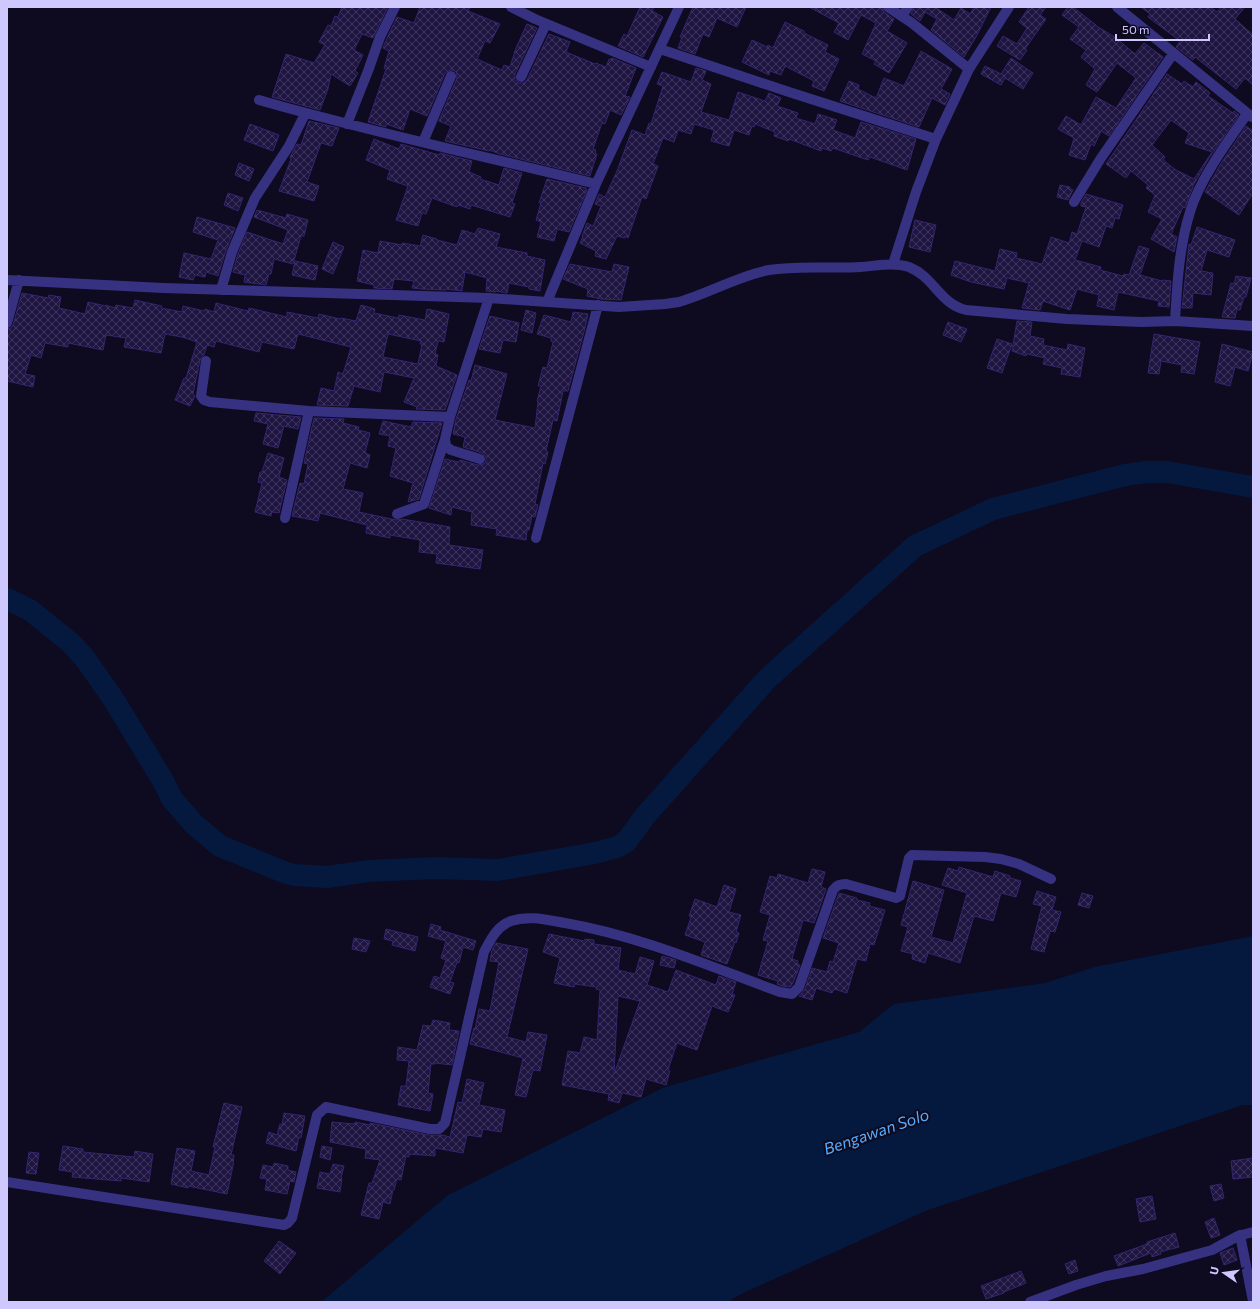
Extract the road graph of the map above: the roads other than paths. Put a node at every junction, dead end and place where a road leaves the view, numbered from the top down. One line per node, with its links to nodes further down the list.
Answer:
1 (395, 7): 19 (street)
2 (511, 7): 9 (street)
3 (679, 7): 10 (street)
4 (888, 7): 8 (street)
5 (908, 7): 8 (street)
6 (1009, 7): 13 (street)
7 (1117, 7): 11 (street)
8 (902, 16): 13 (street)
9 (546, 24): 12 (street); 15 (street)
10 (660, 49): 12 (street); 20 (street)
11 (1173, 54): 18 (street); 23 (street)
12 (651, 67): 22 (street)
13 (969, 69): 20 (street)
14 (451, 76): 21 (street)
15 (521, 77)
16 (259, 100): 17 (street)
17 (305, 114): 19 (street); 27 (street)
18 (1250, 116): 31 (street)
19 (347, 124): 21 (street)
20 (936, 139): 24 (street)
21 (423, 142): 22 (street)
22 (596, 184): 29 (street)
23 (1074, 202)
24 (893, 264): 30 (street); 31 (street)
25 (7, 280): 26 (street)
26 (19, 280): 27 (street); 32 (street)
27 (221, 290): 28 (street)
28 (489, 298): 29 (street); 36 (street)
29 (547, 302): 30 (street)
30 (598, 305): 41 (street)
31 (1175, 321): 33 (street)
32 (7, 323)
33 (1253, 326)
34 (206, 361): 35 (street)
35 (308, 411): 36 (street); 40 (street)
36 (450, 417): 37 (street)
37 (445, 439): 38 (street); 39 (street)
38 (480, 459)
39 (397, 514)
40 (285, 518)
41 (536, 538)
42 (1051, 880): 43 (street)
43 (7, 1182)
44 (1253, 1232): 45 (street)
45 (1240, 1235): 46 (street); 47 (street)
46 (1253, 1300)
47 (1030, 1302)

